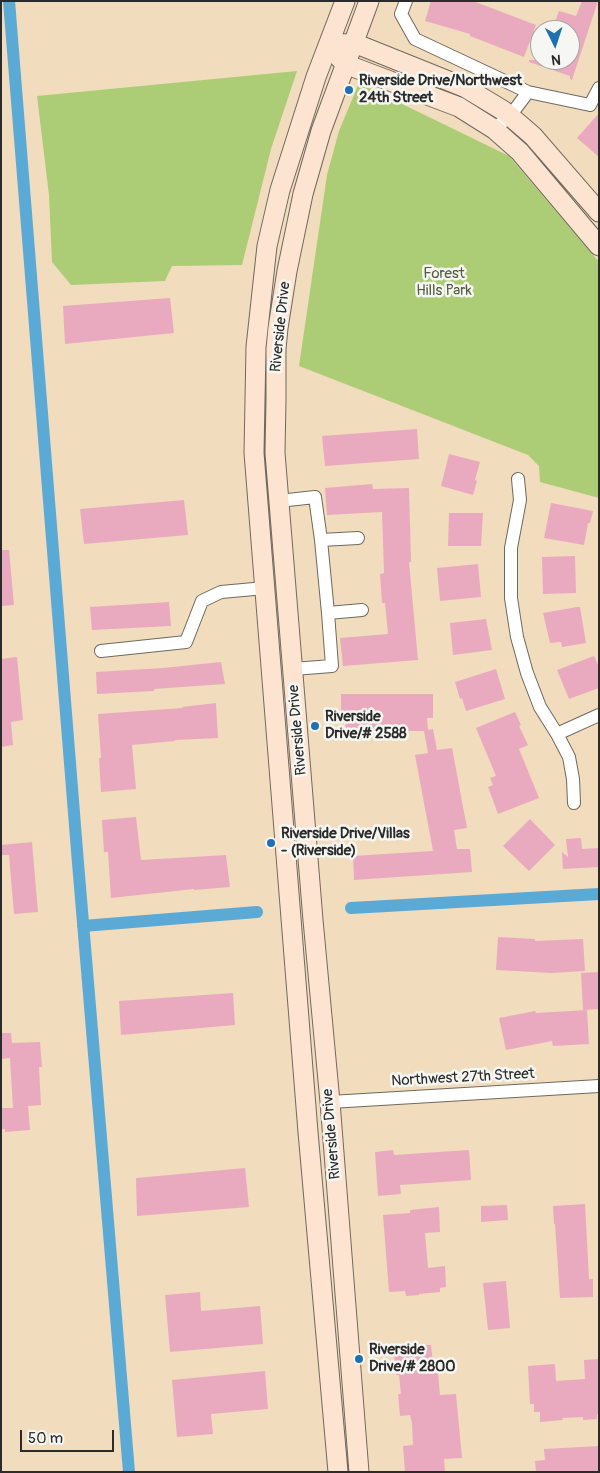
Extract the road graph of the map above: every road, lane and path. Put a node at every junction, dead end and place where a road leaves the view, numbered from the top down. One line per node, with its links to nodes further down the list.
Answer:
1 (345, 1): 5 (street, Riverside Drive)
2 (370, 1): 4 (street, Riverside Drive)
3 (406, 1): 8 (street)
4 (354, 43): 5 (street); 6 (street, Riverside Drive); 9 (street)
5 (329, 44): 6 (street); 17 (street, Riverside Drive)
6 (345, 64): 10 (street); 14 (street, Riverside Drive)
7 (599, 88): 8 (street)
8 (528, 92): 9 (street)
9 (510, 116): 10 (street); 11 (street)
10 (494, 129): 12 (street)
11 (599, 212)
12 (599, 246)
13 (518, 479): 23 (street)
14 (279, 501): 16 (street); 21 (street, Riverside Drive)
15 (358, 538): 16 (street)
16 (321, 540): 19 (street)
17 (265, 588): 20 (street); 25 (street, Riverside Drive)
18 (362, 610): 19 (street)
19 (328, 613): 21 (street)
20 (100, 652)
21 (293, 669): 27 (street, Riverside Drive)
22 (599, 715): 23 (street)
23 (557, 734): 24 (street)
24 (574, 803)
25 (304, 1074): 27 (street); 28 (street, Riverside Drive)
26 (599, 1086): 27 (street, Northwest 27th Street)
27 (330, 1102): 28 (street); 30 (street, Riverside Drive)
28 (308, 1132): 29 (street, Riverside Drive)
29 (338, 1472)
30 (359, 1472)

